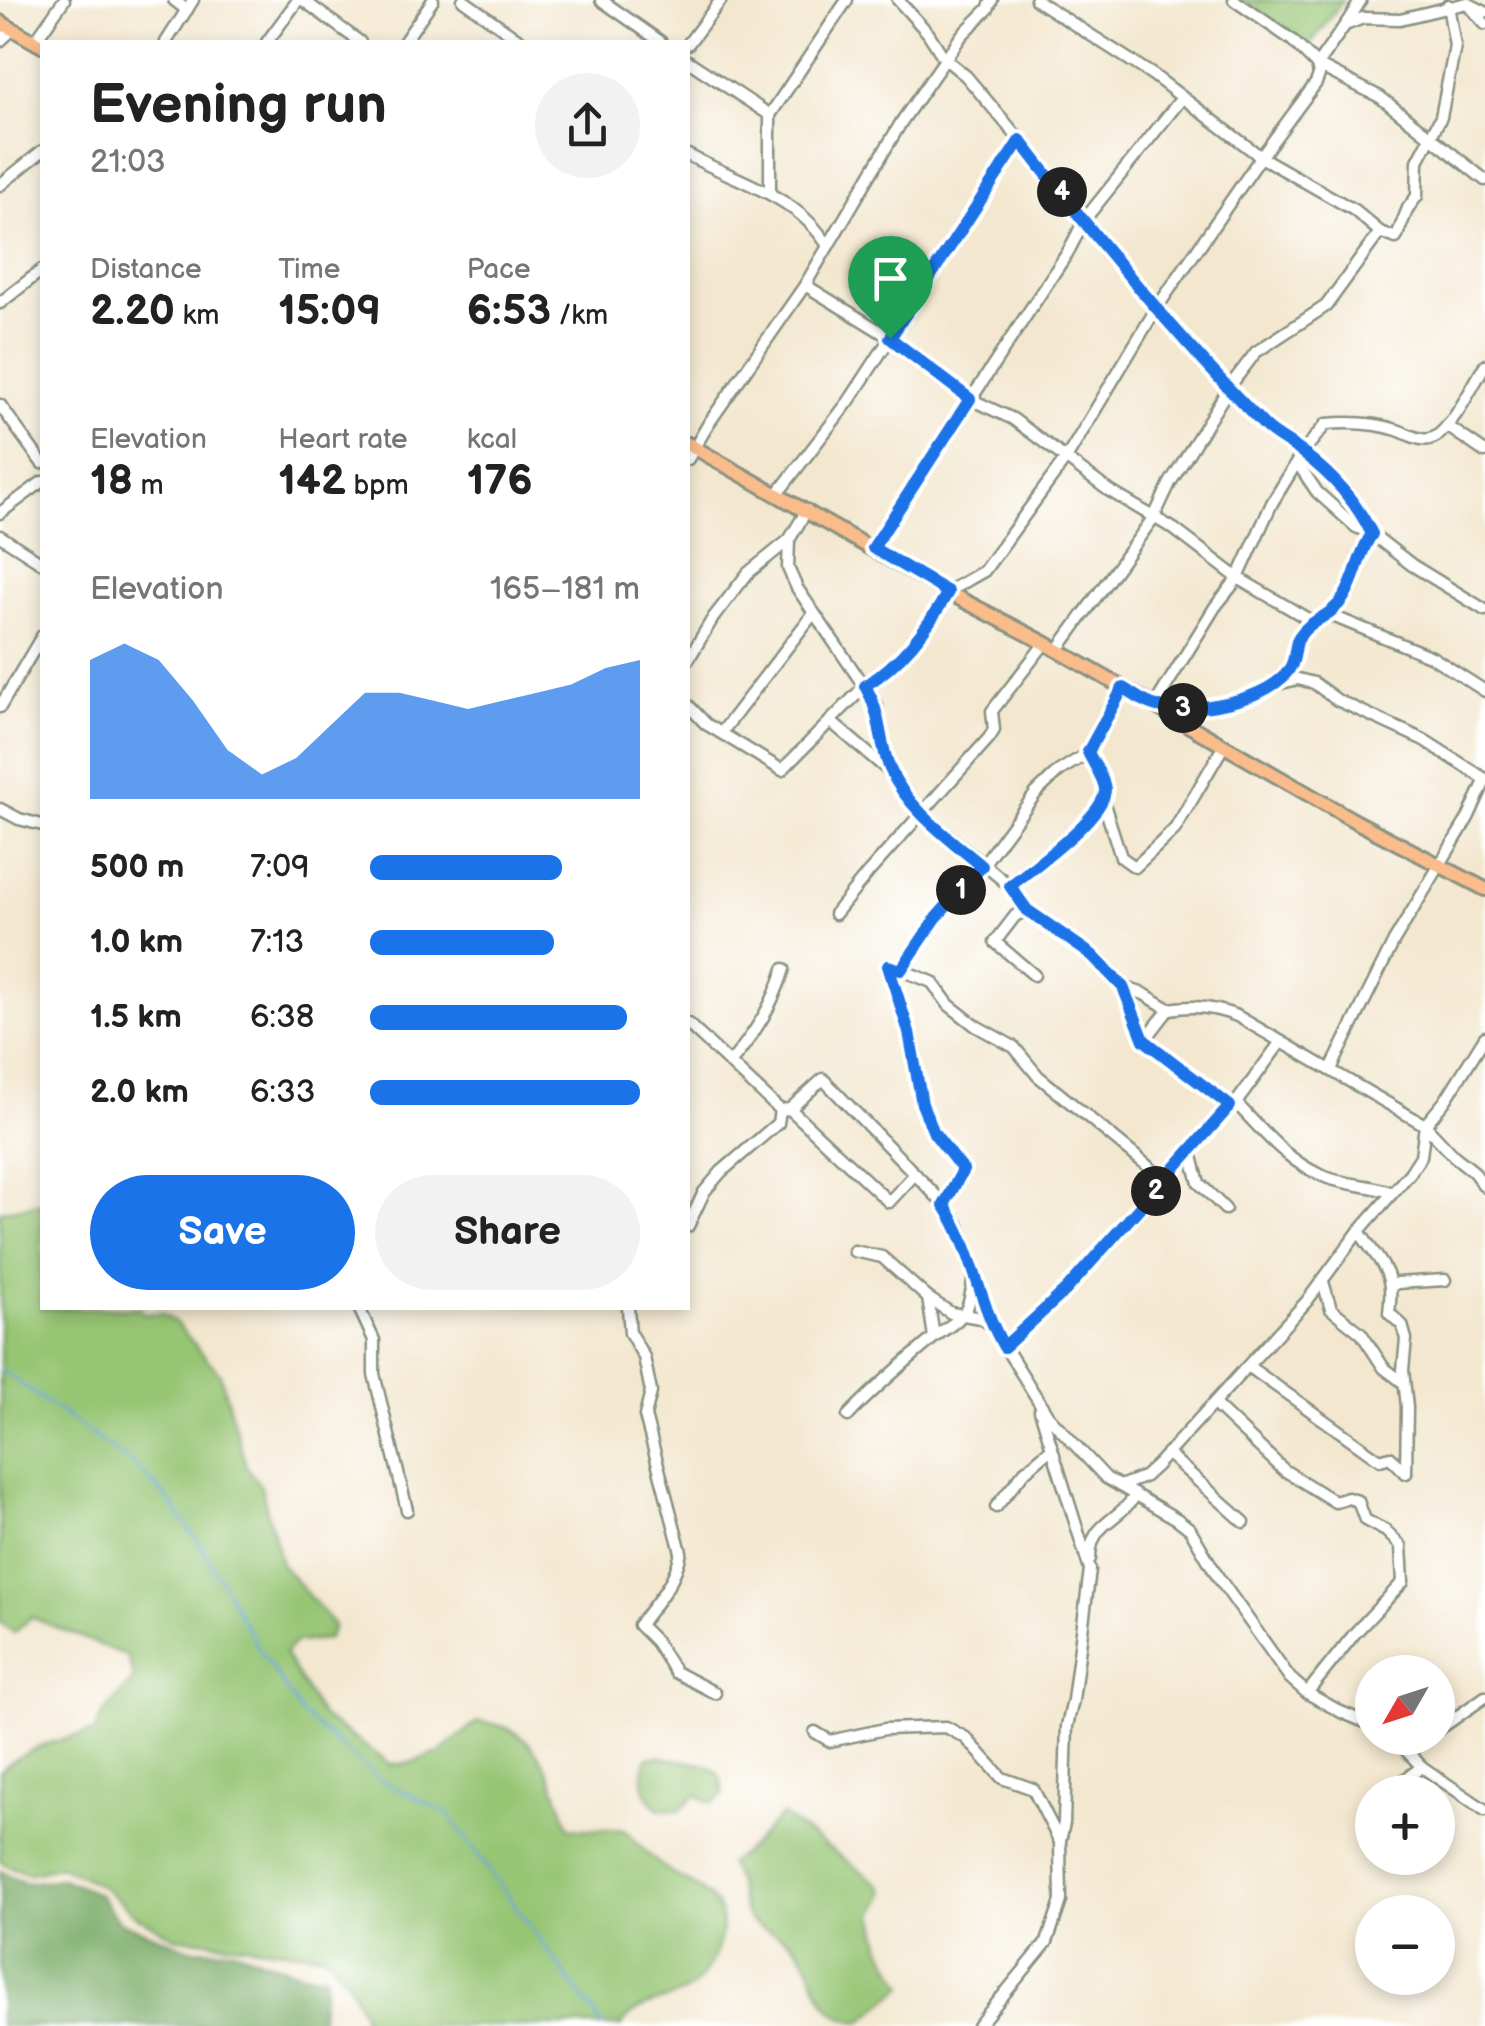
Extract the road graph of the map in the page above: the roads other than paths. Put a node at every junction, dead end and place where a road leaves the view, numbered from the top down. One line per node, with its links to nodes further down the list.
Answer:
1 (64, 0): 23 (street)
2 (174, 0): 16 (street)
3 (300, 0): 25 (street); 26 (street)
4 (432, 0): 27 (street)
5 (462, 0): 28 (street)
6 (601, 0): 29 (street)
7 (720, 0): 30 (street)
8 (830, 0): 15 (street)
9 (898, 0): 33 (street)
10 (992, 0): 33 (street)
11 (1036, 0): 36 (street)
12 (1234, 0): 35 (street)
13 (1361, 0): 21 (street)
14 (1465, 2): 17 (street); 18 (street); 20 (street)
15 (844, 4): 37 (street)
16 (190, 5): 24 (street)
17 (1448, 5): 21 (street); 39 (street)
18 (1485, 12)
19 (0, 22): 22 (main road)
20 (1485, 24)
21 (1345, 25): 35 (street)
22 (14, 29): 31 (street); 32 (main road)
23 (41, 40)
24 (167, 40)
25 (268, 40)
26 (357, 40)
27 (405, 40)
28 (519, 40)
29 (658, 40)
30 (690, 41)
31 (0, 42)
32 (39, 44)
33 (944, 58): 38 (street); 48 (street)
34 (690, 62): 37 (street)
35 (1317, 65): 39 (street); 42 (street)
36 (1182, 98): 42 (street); 46 (street)
37 (770, 114): 45 (street)
38 (1020, 140): 46 (street); 53 (street)
39 (1431, 140): 43 (street); 47 (street)
40 (40, 153): 44 (street)
41 (690, 155): 45 (street)
42 (1261, 157): 47 (street); 52 (street)
43 (1485, 180)
44 (0, 185)
45 (770, 193): 48 (street)
46 (1085, 219): 52 (street); 56 (street)
47 (1380, 232): 55 (street)
48 (828, 246): 50 (street)
49 (40, 272): 51 (street)
50 (805, 286): 53 (street); 59 (street)
51 (0, 302)
52 (1156, 308): 55 (street); 61 (street)
53 (890, 338): 56 (street); 65 (street)
54 (1485, 365): 58 (street)
55 (1230, 386): 62 (street); 68 (street)
56 (970, 399): 61 (street); 72 (street)
57 (0, 405): 63 (street)
58 (1447, 426): 60 (street); 62 (street)
59 (690, 451): 65 (main road)
60 (1485, 452)
61 (1067, 457): 68 (street); 75 (street)
62 (1300, 457): 69 (street); 69 (street); 74 (street)
63 (40, 460)
64 (40, 483): 67 (street)
65 (778, 493): 66 (main road)
66 (807, 510): 71 (street); 72 (main road)
67 (0, 513)
68 (1154, 517): 74 (street); 81 (street)
69 (1372, 534): 76 (street); 78 (street)
70 (0, 536): 73 (street)
71 (789, 540): 77 (street); 82 (street)
72 (873, 548): 75 (main road)
73 (40, 563)
74 (1238, 578): 79 (street); 88 (street)
75 (948, 592): 81 (main road); 84 (street)
76 (1485, 610)
77 (813, 614): 84 (street); 91 (street)
78 (1330, 615): 79 (street); 86 (street)
79 (1312, 622): 83 (street)
80 (40, 639): 87 (street)
81 (1052, 647): 85 (main road); 98 (street)
82 (690, 657)
83 (1272, 685): 88 (street); 95 (street)
84 (865, 686): 90 (street); 94 (street)
85 (1123, 688): 88 (main road); 93 (street)
86 (1485, 691)
87 (2, 701)
88 (1154, 706): 92 (main road)
89 (690, 707): 91 (street)
90 (830, 721): 91 (street); 94 (street)
91 (722, 732)
92 (1223, 747): 96 (street); 100 (main road)
93 (1088, 752): 96 (street); 101 (street)
94 (891, 772): 98 (street)
95 (1485, 780): 100 (street)
96 (1103, 801): 102 (street)
97 (0, 808): 99 (street)
98 (921, 814): 101 (street); 105 (street)
99 (40, 824)
100 (1438, 865): 103 (main road); 116 (street)
101 (982, 866): 102 (street); 107 (street)
102 (1010, 886): 104 (street)
103 (1485, 889)
104 (1027, 910): 108 (street); 109 (street)
105 (835, 914)
106 (784, 968): 115 (street)
107 (901, 970): 122 (street); 125 (street)
108 (1034, 975)
109 (1123, 987): 110 (street); 113 (street)
110 (1168, 1009): 113 (street); 114 (street)
111 (690, 1026): 115 (street)
112 (1485, 1037): 119 (street)
113 (1144, 1040): 117 (street)
114 (1280, 1043): 116 (street); 117 (street)
115 (730, 1062): 118 (street)
116 (1330, 1069): 119 (street)
117 (1232, 1104): 120 (street); 124 (street)
118 (785, 1109): 121 (street); 121 (street); 127 (street)
119 (1425, 1125): 123 (street); 124 (street)
120 (1190, 1149): 122 (street); 126 (street)
121 (915, 1174): 125 (street)
122 (1166, 1180): 140 (street)
123 (1485, 1187)
124 (1390, 1192): 128 (street)
125 (944, 1205): 130 (street)
126 (1226, 1208)
127 (690, 1222)
128 (1360, 1230): 132 (street); 133 (street)
129 (854, 1251): 134 (street)
130 (974, 1276): 137 (street); 138 (street)
131 (1445, 1280): 133 (street)
132 (1323, 1282): 141 (street); 142 (street)
133 (1392, 1286): 142 (street)
134 (928, 1298): 137 (street); 139 (street)
135 (360, 1310): 151 (street)
136 (628, 1310): 154 (street)
137 (963, 1313): 138 (street); 139 (street)
138 (992, 1326): 140 (street)
139 (934, 1337): 145 (street)
140 (1004, 1347): 143 (street)
141 (1248, 1366): 142 (street); 144 (street)
142 (1404, 1383)
143 (1037, 1400): 146 (street); 148 (street)
144 (1214, 1404): 147 (street); 155 (street)
145 (848, 1416)
146 (1051, 1448): 150 (street); 153 (street)
147 (1166, 1453): 148 (street); 152 (street)
148 (1120, 1486): 149 (street)
149 (1135, 1496): 153 (street); 155 (street)
150 (996, 1507)
151 (407, 1510)
152 (1244, 1522)
153 (1090, 1570): 164 (street)
154 (716, 1693)
155 (1307, 1693): 157 (street)
156 (1485, 1697): 158 (street)
157 (1355, 1717)
158 (1455, 1718)
159 (814, 1732): 164 (street)
160 (1410, 1755): 161 (street)
161 (1422, 1767): 162 (street); 163 (street)
162 (1411, 1775)
163 (1485, 1810)
164 (1060, 1841): 165 (street)
165 (978, 2026)

